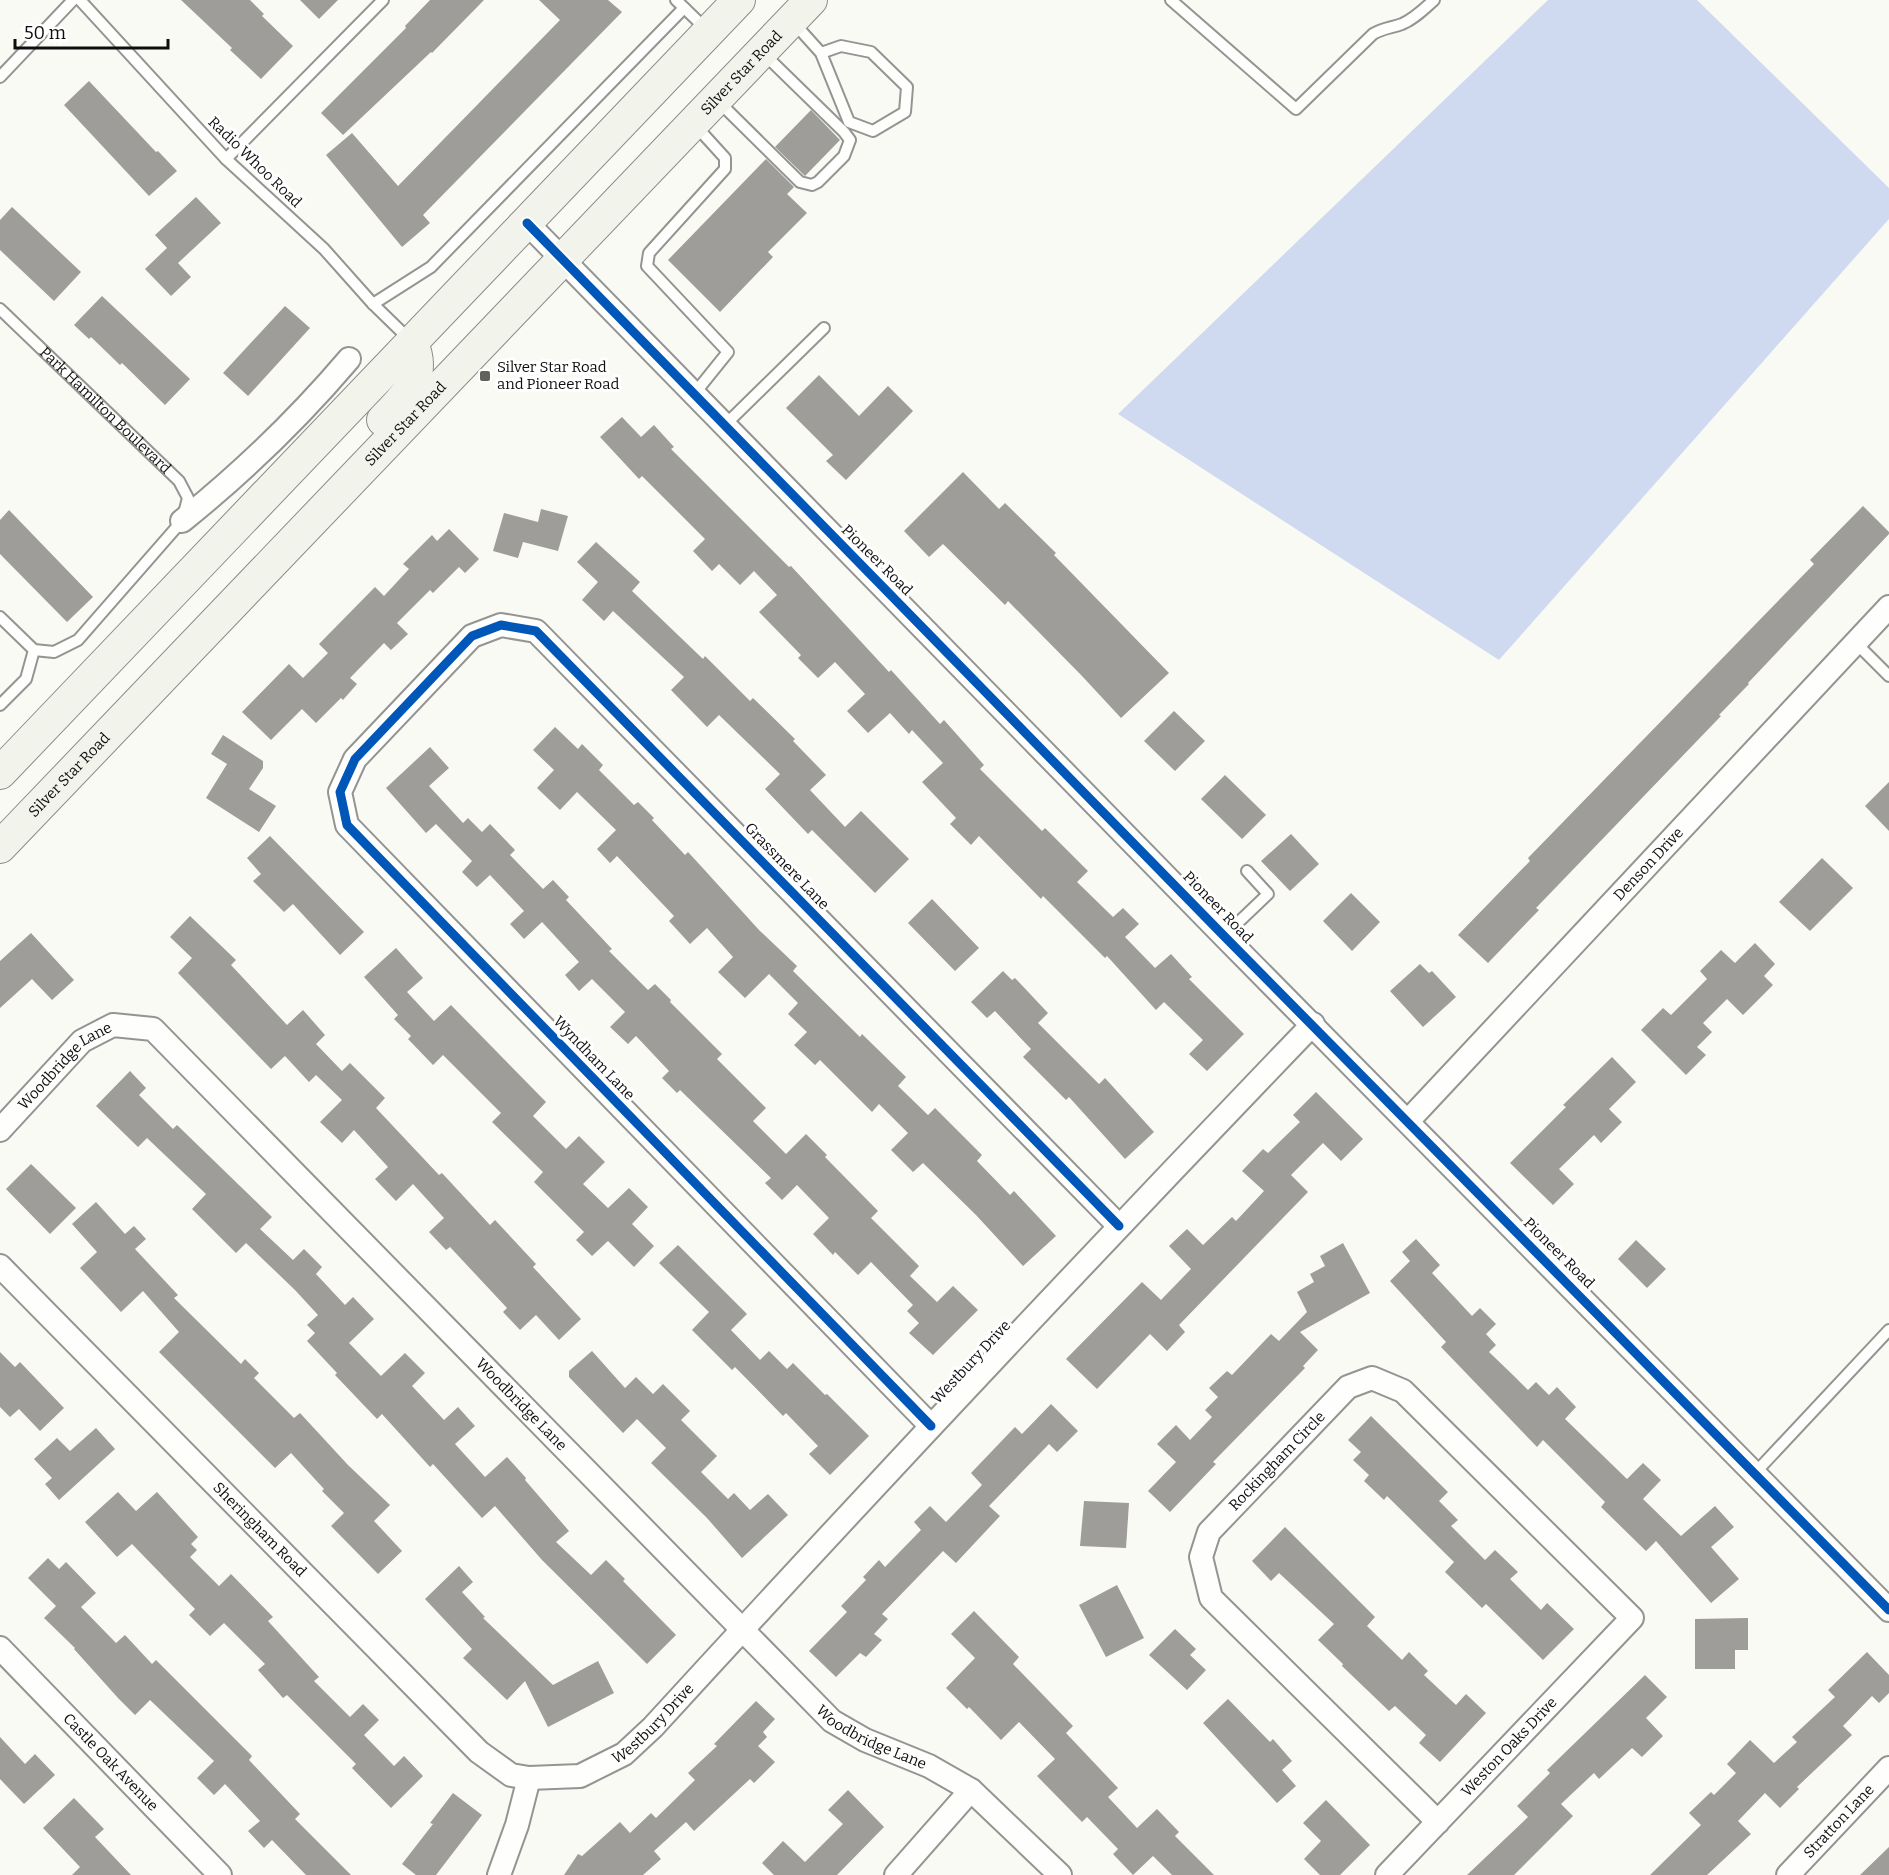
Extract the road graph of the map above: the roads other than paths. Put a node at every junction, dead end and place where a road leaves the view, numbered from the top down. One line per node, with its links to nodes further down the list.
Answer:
1 (73, 0): 12 (lane)
2 (80, 0): 15 (lane, Radio Whoo Road)
3 (382, 0): 15 (lane)
4 (739, 0): 9 (main road)
5 (1171, 0): 6 (lane)
6 (1434, 0)
7 (680, 4): 9 (lane); 18 (lane)
8 (801, 10): 10 (main road, Silver Star Road); 11 (lane)
9 (709, 32): 16 (main road)
10 (762, 52): 13 (main road, Silver Star Road); 13 (lane)
11 (821, 53): 11 (lane)
12 (0, 77)
13 (716, 99): 14 (main road, Silver Star Road)
14 (693, 123): 17 (main road, Silver Star Road); 23 (lane)
15 (226, 159): 18 (lane, Radio Whoo Road)
16 (526, 223): 17 (street, Pioneer Road); 21 (main road)
17 (562, 259): 23 (street, Pioneer Road); 26 (main road, Silver Star Road)
18 (373, 304): 21 (lane, Radio Whoo Road)
19 (0, 309): 25 (lane, Park Hamilton Boulevard)
20 (824, 328): 24 (lane)
21 (412, 343): 26 (main road); 34 (main road)
22 (349, 359): 25 (street)
23 (695, 393): 24 (street, Pioneer Road)
24 (725, 425): 37 (street, Pioneer Road)
25 (182, 521): 30 (lane)
26 (247, 590): 35 (main road, Silver Star Road)
27 (1889, 607): 29 (street, Denson Drive)
28 (0, 617): 30 (lane)
29 (1856, 643): 31 (lane); 39 (street, Denson Drive)
30 (34, 650): 33 (lane)
31 (1889, 676)
32 (417, 694): 41 (street, Grassmere Lane); 44 (street, Wyndham Lane)
33 (0, 705)
34 (0, 773)
35 (0, 847)
36 (1247, 871): 37 (lane)
37 (1224, 936): 38 (street, Pioneer Road)
38 (1313, 1024): 39 (street, Pioneer Road); 41 (street, Westbury Drive)
39 (1408, 1121): 45 (street, Pioneer Road)
40 (0, 1130): 48 (street, Woodbridge Lane)
41 (1119, 1226): 44 (street, Westbury Drive)
42 (0, 1266): 51 (street, Sheringham Road)
43 (1889, 1330): 45 (lane)
44 (931, 1426): 48 (street, Westbury Drive)
45 (1755, 1473): 46 (street, Pioneer Road)
46 (1889, 1610)
47 (1632, 1618): 53 (street, Weston Oaks Drive); 53 (street, Rockingham Circle)
48 (742, 1630): 51 (street, Westbury Drive); 52 (street, Woodbridge Lane)
49 (0, 1648): 54 (street, Castle Oak Avenue)
50 (1889, 1768): 59 (street, Stratton Lane)
51 (529, 1778): 55 (street)
52 (971, 1790): 56 (street); 57 (street, Woodbridge Lane)
53 (1438, 1821): 58 (street, Weston Oaks Drive)
54 (220, 1875)
55 (499, 1875)
56 (896, 1875)
57 (1060, 1875)
58 (1387, 1875)
59 (1788, 1875)

